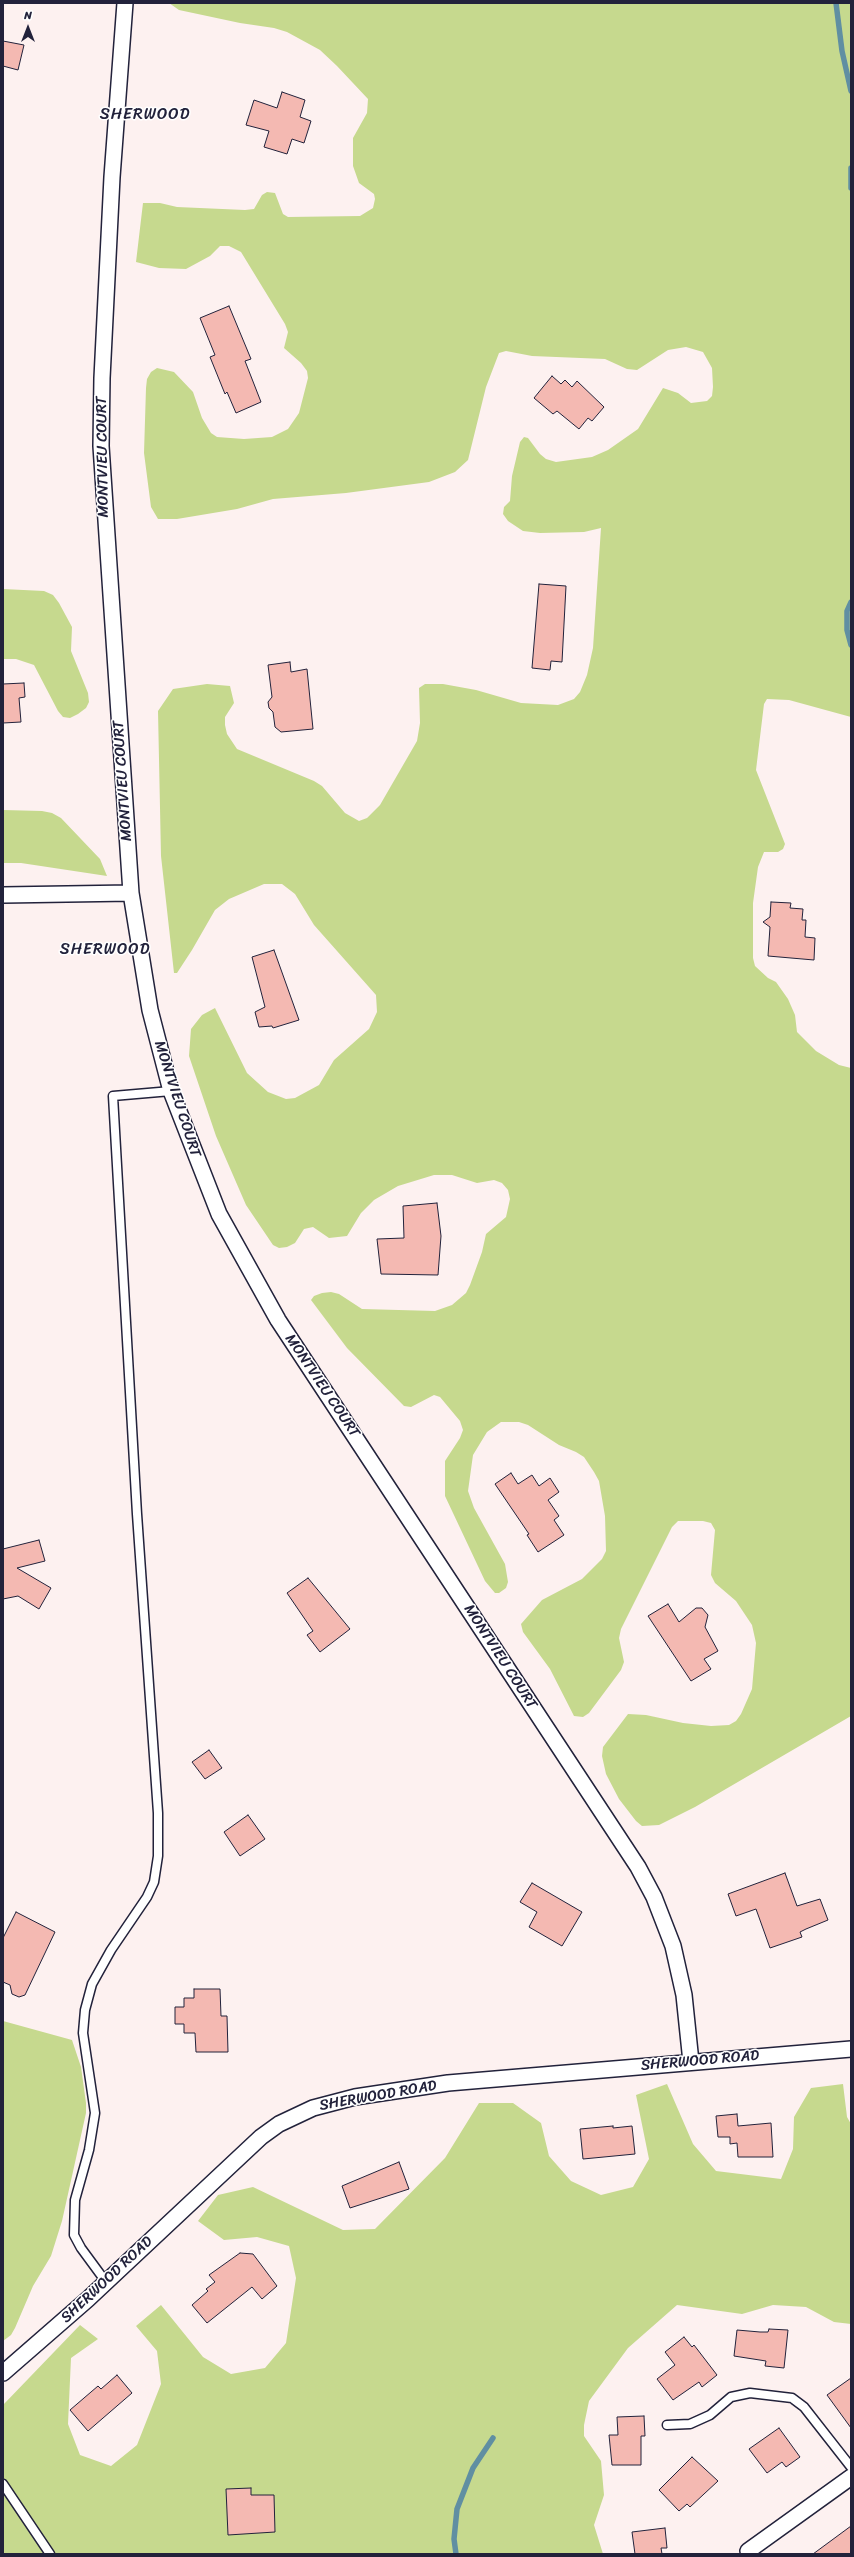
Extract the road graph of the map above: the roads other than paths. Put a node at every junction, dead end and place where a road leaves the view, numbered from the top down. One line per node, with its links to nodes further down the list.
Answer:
1 (125, 3): 2 (street, MONTVIEU COURT)
2 (131, 893): 3 (street); 4 (street, MONTVIEU COURT)
3 (3, 895)
4 (171, 1091): 6 (street, MONTVIEU COURT); 7 (lane)
5 (851, 2049): 6 (street, SHERWOOD ROAD)
6 (691, 2062): 7 (street, SHERWOOD ROAD)
7 (106, 2282): 8 (street, SHERWOOD ROAD)
8 (3, 2373)
9 (667, 2425): 10 (lane)
10 (851, 2467)
11 (851, 2477): 13 (street)
12 (3, 2484): 14 (lane)
13 (748, 2551)
14 (50, 2554)

